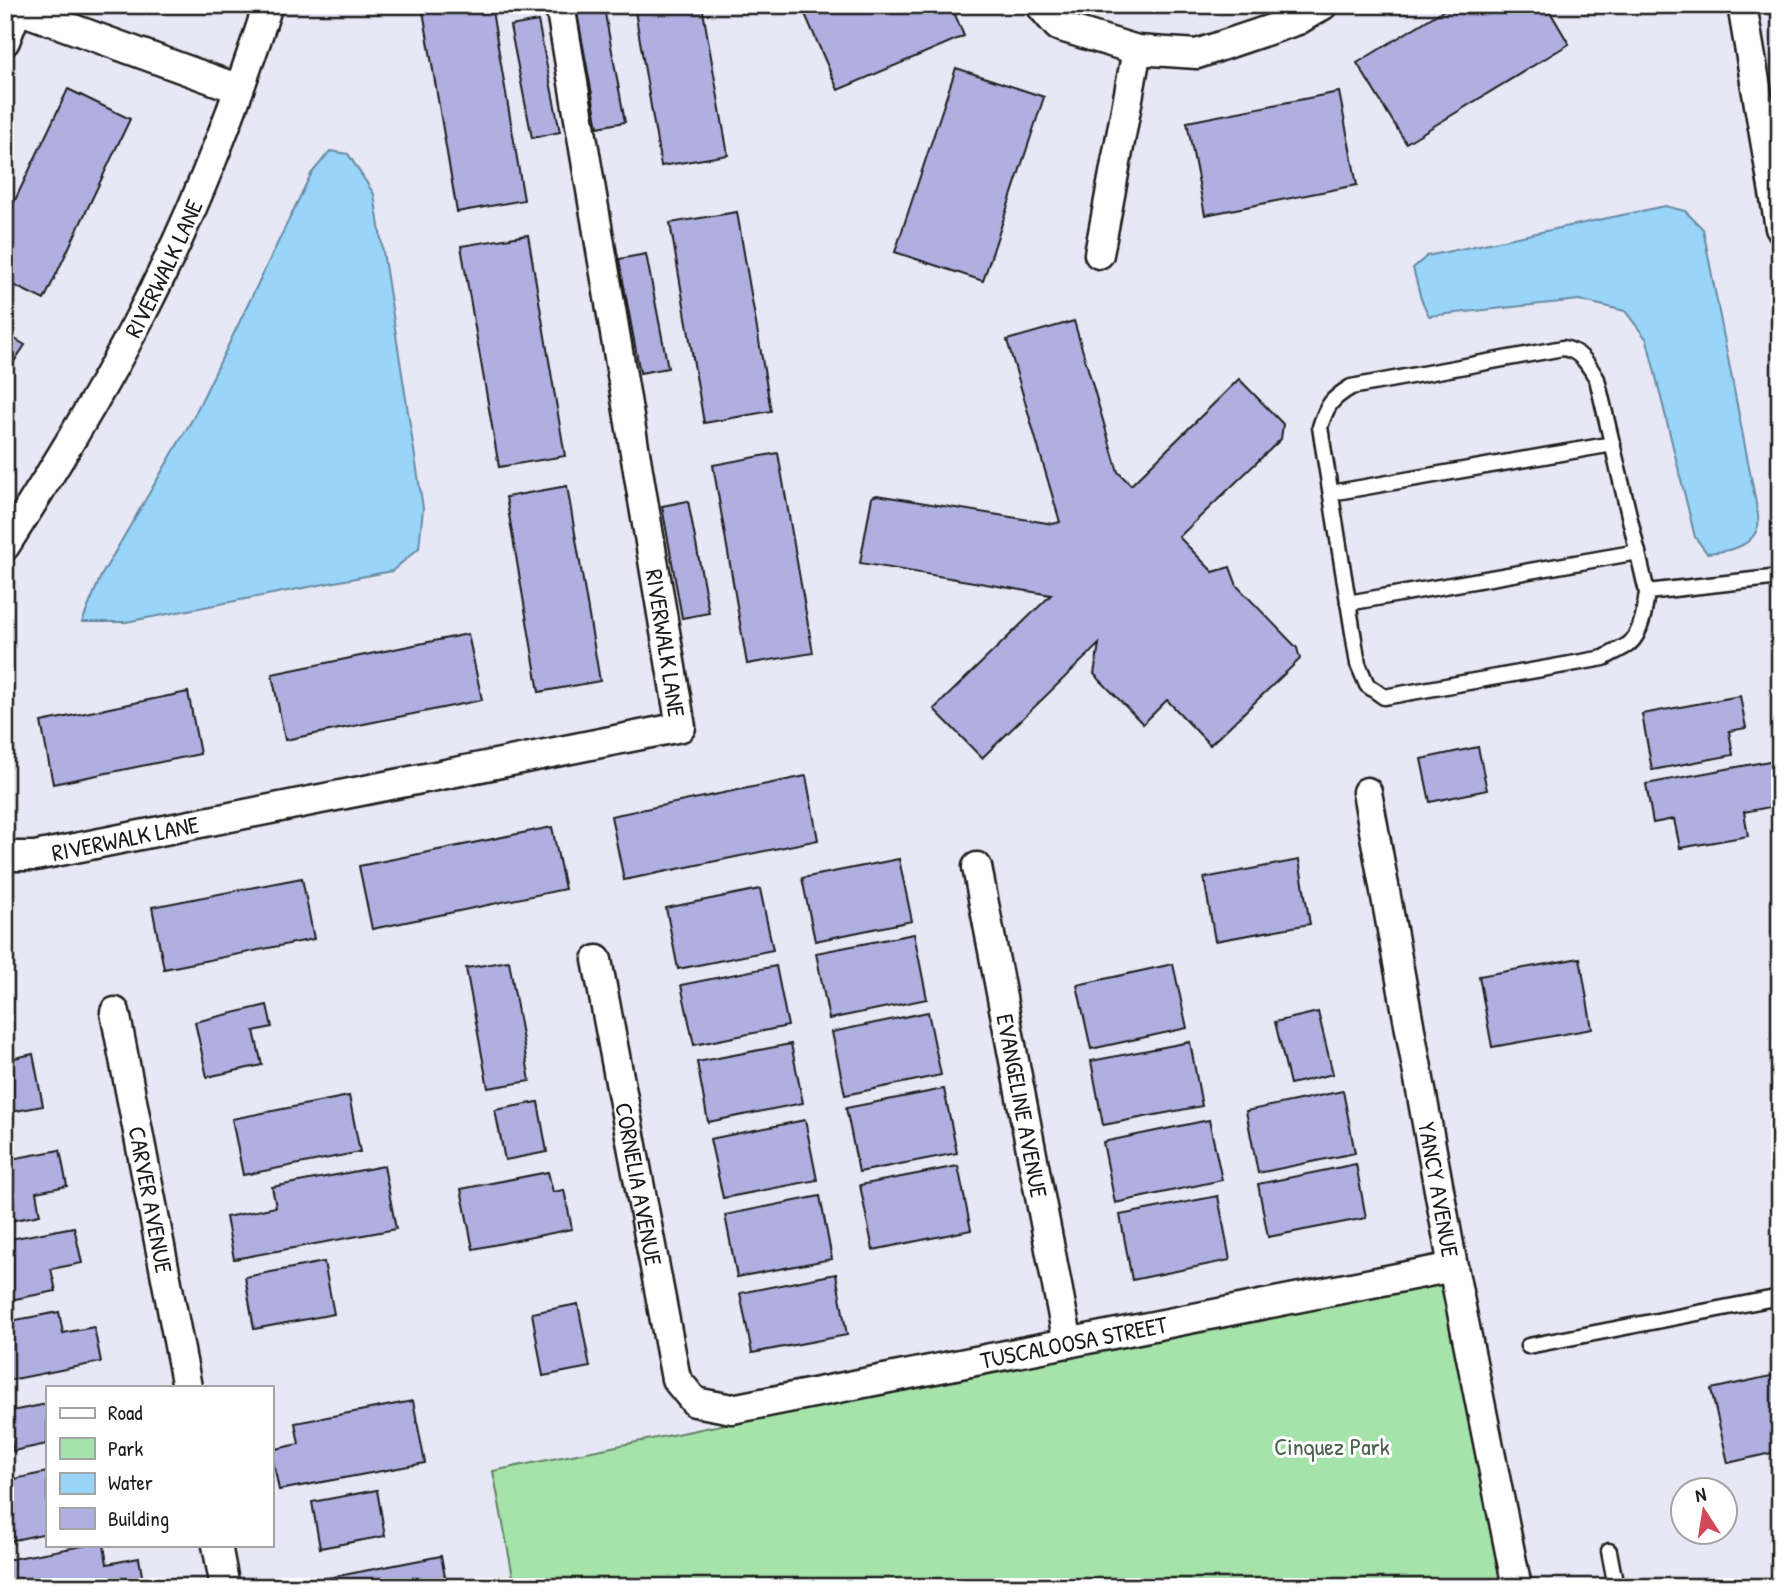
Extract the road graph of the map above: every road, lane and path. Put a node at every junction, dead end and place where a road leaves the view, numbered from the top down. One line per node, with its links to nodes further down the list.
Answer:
1 (268, 5): 9 (street, RIVERWALK LANE)
2 (560, 5): 20 (street, RIVERWALK LANE)
3 (1040, 5): 8 (street)
4 (1323, 5): 8 (street)
5 (1742, 5): 10 (street)
6 (19, 7): 7 (street); 9 (street)
7 (5, 41)
8 (1137, 50): 11 (street)
9 (239, 89): 14 (street, RIVERWALK LANE)
10 (1780, 228)
11 (1099, 254)
12 (1613, 444): 13 (lane); 13 (lane); 15 (lane)
13 (1331, 494): 18 (lane)
14 (5, 546)
15 (1638, 552): 17 (lane); 18 (lane)
16 (1780, 577): 17 (lane)
17 (1647, 592): 18 (lane)
18 (1348, 603)
19 (1367, 792): 24 (street, YANCY AVENUE)
20 (5, 856)
21 (977, 867): 26 (street, EVANGELINE AVENUE)
22 (597, 960): 29 (street, CORNELIA AVENUE)
23 (115, 1013): 28 (street, CARVER AVENUE)
24 (1452, 1267): 26 (street, TUSCALOOSA STREET); 33 (street, YANCY AVENUE)
25 (1780, 1297): 27 (lane)
26 (1068, 1343): 29 (street, TUSCALOOSA STREET)
27 (1528, 1346)
28 (187, 1386)
29 (695, 1402)
30 (217, 1546): 32 (street)
31 (1609, 1551): 34 (lane)
32 (225, 1587)
33 (1517, 1587)
34 (1616, 1587)

